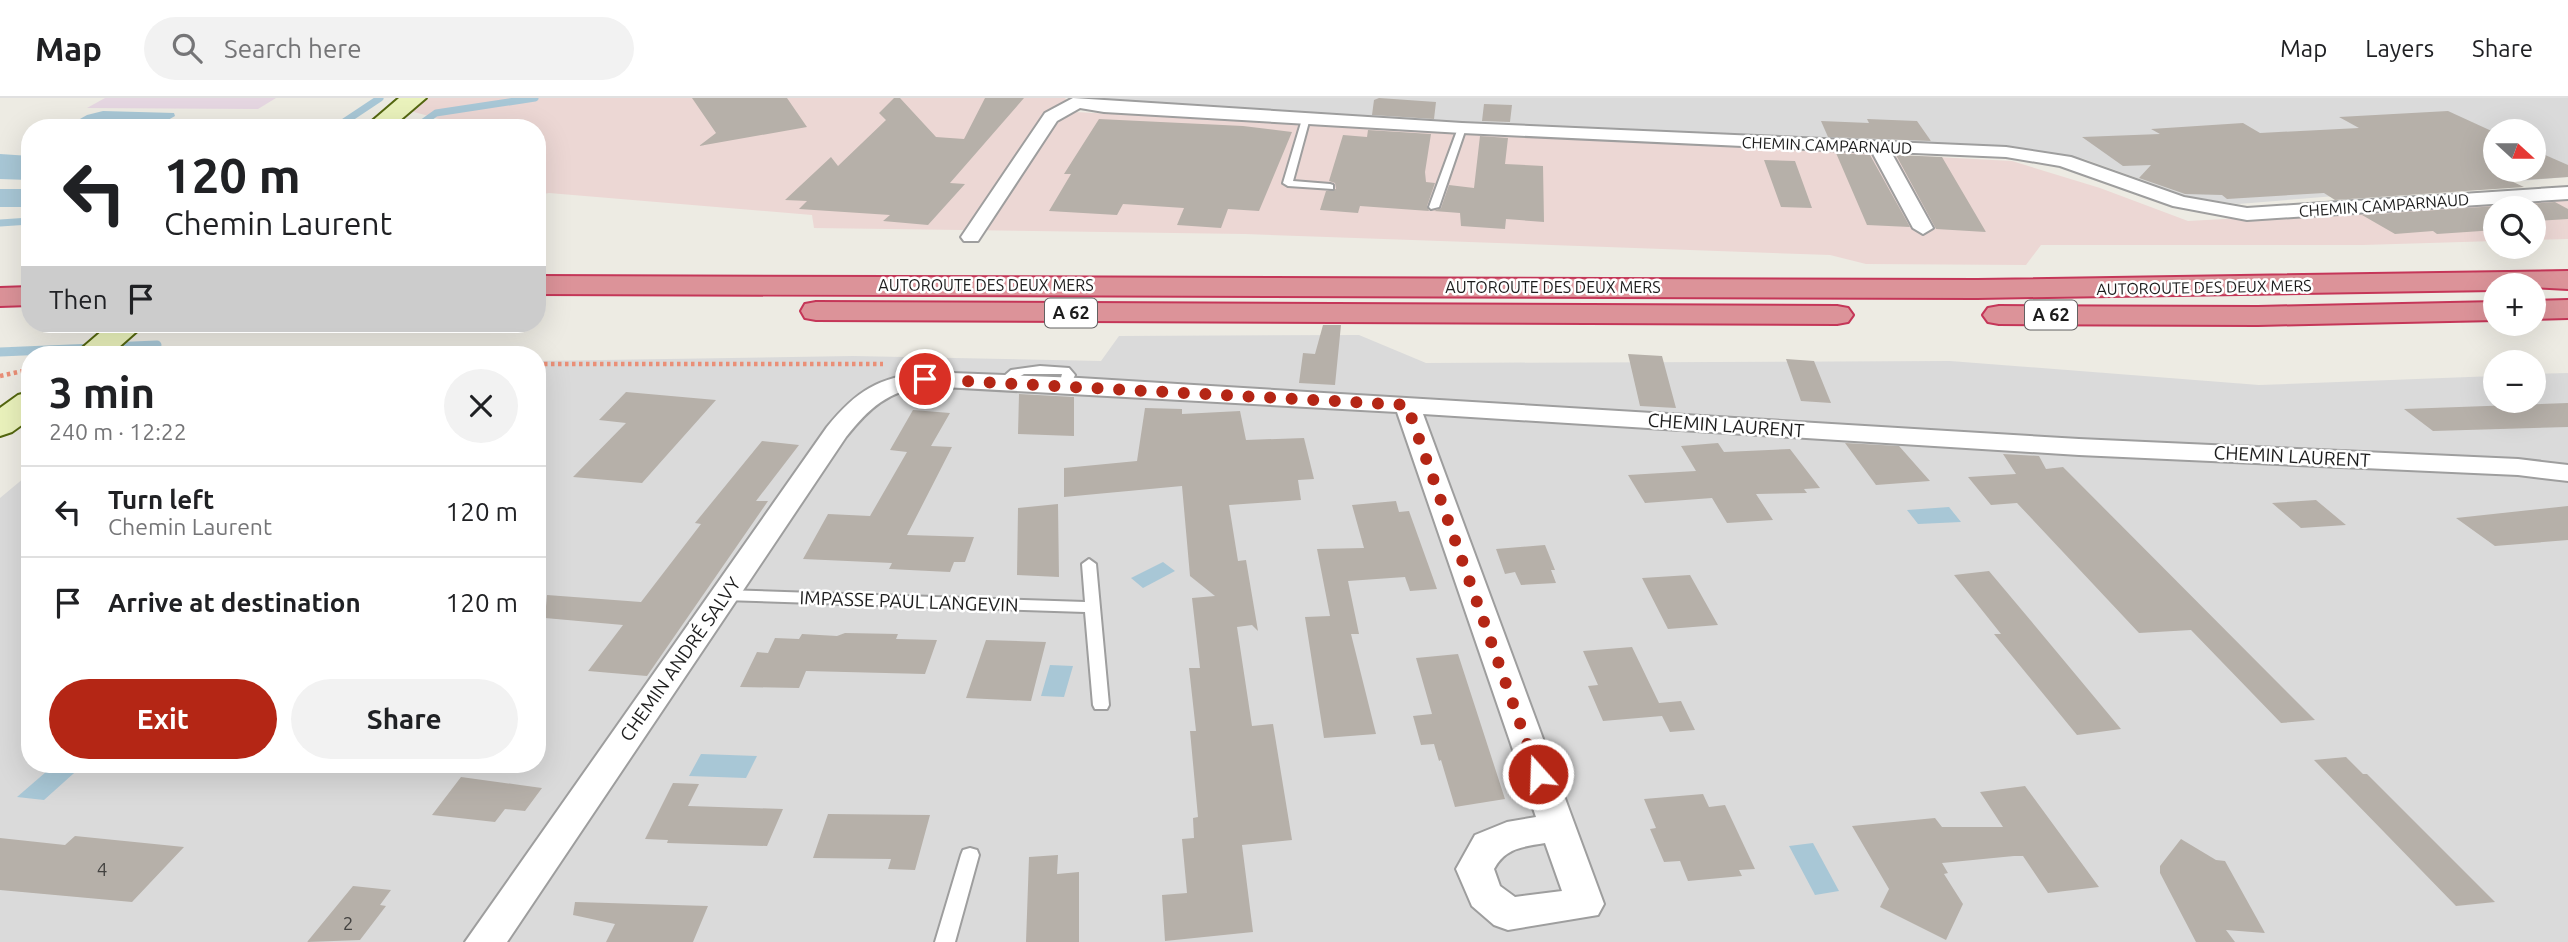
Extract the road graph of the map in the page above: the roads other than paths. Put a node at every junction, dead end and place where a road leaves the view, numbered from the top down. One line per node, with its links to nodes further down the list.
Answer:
1 (414, 98): 4 (street)
2 (1077, 100): 3 (street, CHEMIN CAMPARNAUD); 11 (street)
3 (1306, 118): 5 (street, CHEMIN CAMPARNAUD); 7 (lane)
4 (387, 119)
5 (1462, 128): 6 (street, CHEMIN CAMPARNAUD); 9 (lane)
6 (1878, 146): 8 (street, CHEMIN CAMPARNAUD); 10 (street)
7 (1330, 187)
8 (2568, 193)
9 (1434, 207)
10 (1923, 228)
11 (971, 237)
12 (2568, 280): 15 (highway, AUTOROUTE DES DEUX MERS / A 62)
13 (0, 281): 14 (highway)
14 (21, 281)
15 (546, 285)
16 (21, 296): 17 (highway)
17 (0, 297)
18 (2568, 309): 19 (highway)
19 (2546, 310)
20 (2483, 311): 21 (highway, AUTOROUTE DES DEUX MERS / A 62)
21 (546, 312)
22 (21, 320): 23 (highway)
23 (0, 321)
24 (118, 333): 25 (street)
25 (101, 346)
26 (886, 375): 28 (street, CHEMIN LAURENT); 32 (street, CHEMIN ANDRÉ SALVY)
27 (21, 394): 29 (street)
28 (1407, 405): 30 (street, CHEMIN LAURENT); 35 (street)
29 (0, 425)
30 (2568, 473)
31 (1089, 564): 33 (lane)
32 (724, 595): 33 (lane, IMPASSE PAUL LANGEVIN); 37 (street, CHEMIN ANDRÉ SALVY)
33 (1093, 607): 34 (lane)
34 (1101, 705)
35 (1557, 827)
36 (970, 855): 38 (lane)
37 (485, 942)
38 (945, 942)

